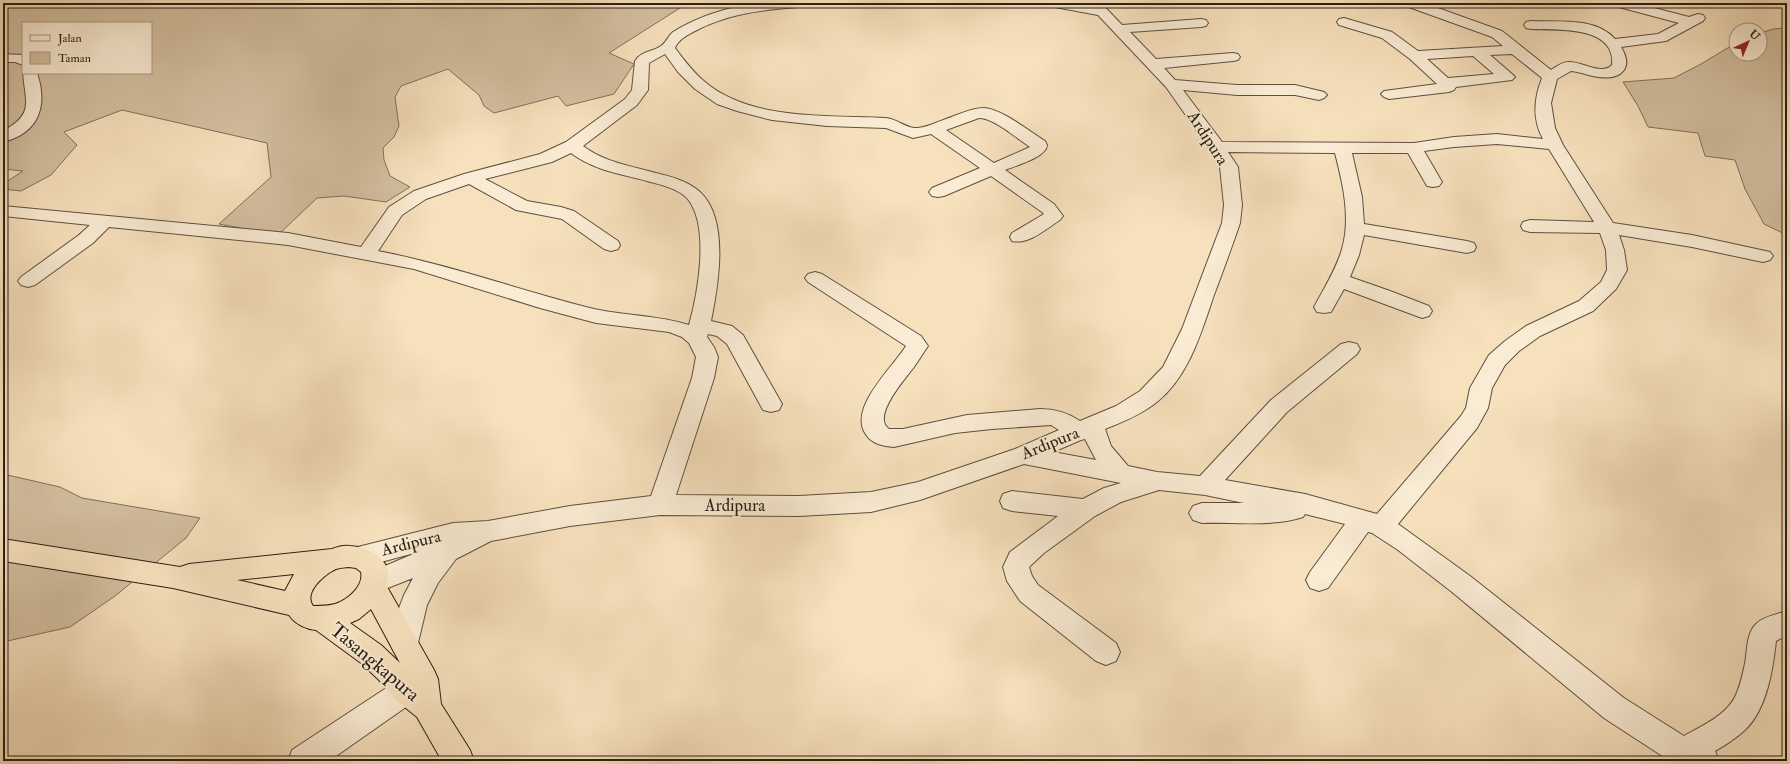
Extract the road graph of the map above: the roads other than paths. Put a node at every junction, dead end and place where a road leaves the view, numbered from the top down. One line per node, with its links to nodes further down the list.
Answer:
1 (798, 3): 11 (street)
2 (1055, 3): 5 (street)
3 (1411, 3): 12 (street)
4 (1620, 3): 10 (street)
5 (1097, 7): 9 (street, Ardipura)
6 (1344, 22): 14 (street)
7 (1201, 23): 9 (street)
8 (1531, 25): 10 (street)
9 (1119, 29): 18 (street, Ardipura)
10 (1612, 44): 20 (street)
11 (668, 48): 25 (street); 28 (street)
12 (1516, 49): 13 (street); 20 (street)
13 (1476, 52): 14 (street); 21 (street)
14 (1415, 56): 21 (street)
15 (3, 58): 17 (street)
16 (1233, 58): 18 (street)
17 (22, 60)
18 (1154, 64): 22 (street, Ardipura)
19 (30, 74): 26 (street)
20 (1550, 77): 27 (street)
21 (1446, 83): 23 (street)
22 (1171, 84): 24 (street); 29 (street, Ardipura)
23 (1389, 94)
24 (1319, 95)
25 (934, 129): 32 (street); 32 (street)
26 (3, 137)
27 (1555, 145): 31 (street); 40 (street)
28 (572, 146): 33 (street); 51 (street)
29 (1217, 147): 30 (street); 54 (street, Ardipura)
30 (1342, 147): 31 (street); 39 (street)
31 (1414, 148): 34 (street)
32 (992, 169): 35 (street); 41 (street)
33 (470, 178): 42 (street); 44 (street)
34 (1433, 182)
35 (938, 192)
36 (3, 211): 37 (street)
37 (105, 221): 44 (street); 48 (street)
38 (1530, 226): 40 (street)
39 (1355, 228): 43 (street); 47 (street)
40 (1607, 228): 45 (street); 64 (street)
41 (1019, 237)
42 (611, 245)
43 (1467, 247)
44 (366, 254): 51 (street)
45 (1763, 256)
46 (816, 278): 54 (street)
47 (1338, 280): 49 (street); 50 (street)
48 (28, 281)
49 (1324, 307)
50 (1422, 311)
51 (698, 332): 53 (street); 61 (street)
52 (1349, 349): 58 (street)
53 (771, 404)
54 (1086, 428): 55 (street, Ardipura); 56 (street)
55 (1023, 455): 56 (street); 61 (street, Ardipura)
56 (1121, 474): 57 (street)
57 (1157, 481): 58 (street); 62 (street)
58 (1204, 486): 60 (street)
59 (1012, 501): 62 (street)
60 (1306, 504): 63 (street); 64 (street)
61 (660, 505): 65 (street, Ardipura)
62 (1086, 509): 75 (street)
63 (1202, 513)
64 (1372, 523): 70 (street); 77 (street)
65 (488, 531): 67 (street, Ardipura); 68 (street, Ardipura)
66 (3, 550): 69 (highway)
67 (449, 552): 71 (street, Ardipura); 74 (street)
68 (348, 557): 69 (highway); 71 (highway); 72 (highway)
69 (173, 577): 72 (highway)
70 (1319, 580)
71 (374, 584): 72 (highway); 74 (highway, Tasangkapura)
72 (310, 612): 76 (highway, Tasangkapura)
73 (1787, 624): 77 (street)
74 (404, 643): 76 (highway, Tasangkapura)
75 (1106, 652)
76 (419, 692): 78 (street); 79 (highway, Tasangkapura)
77 (1694, 757)
78 (303, 761)
79 (459, 761)

